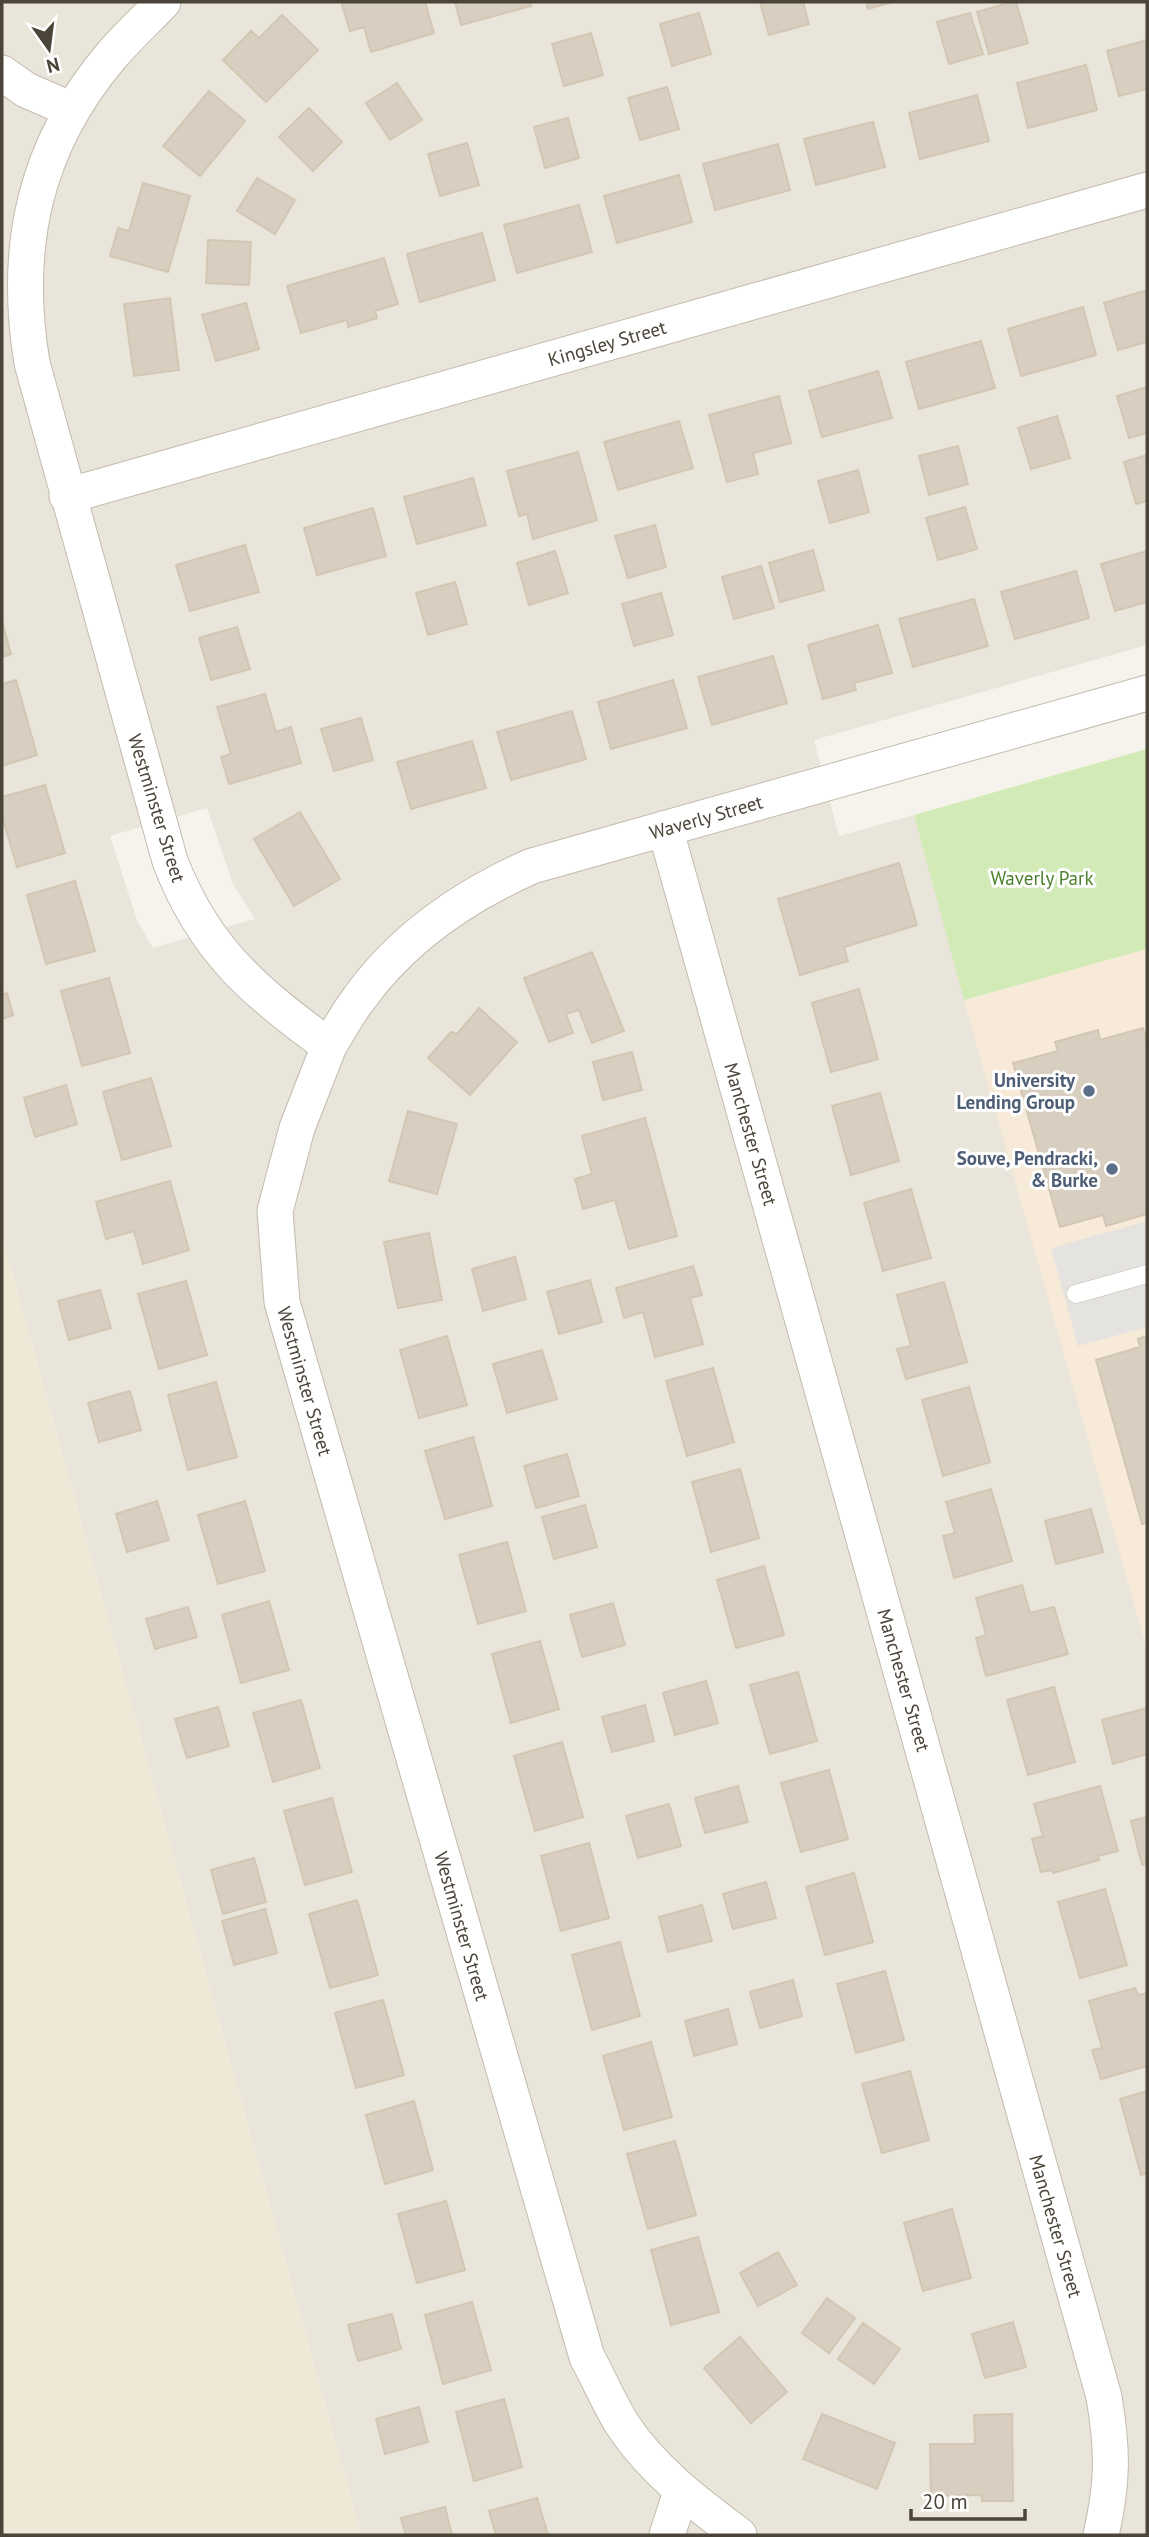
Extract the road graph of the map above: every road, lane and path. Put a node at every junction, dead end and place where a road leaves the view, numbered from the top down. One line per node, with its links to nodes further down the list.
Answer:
1 (163, 2): 3 (street, Westminster Street)
2 (2, 73): 3 (street)
3 (72, 110): 5 (street, Westminster Street)
4 (1147, 190): 5 (street, Kingsley Street)
5 (67, 496): 8 (street, Westminster Street)
6 (1147, 694): 7 (street, Waverly Street)
7 (665, 828): 8 (street, Waverly Street); 14 (street, Manchester Street)
8 (329, 1046): 11 (street, Westminster Street)
9 (1147, 1274): 10 (lane)
10 (1076, 1294)
11 (681, 2492): 12 (street); 13 (street, Westminster Street)
12 (667, 2535)
13 (739, 2535)
14 (1101, 2535)

